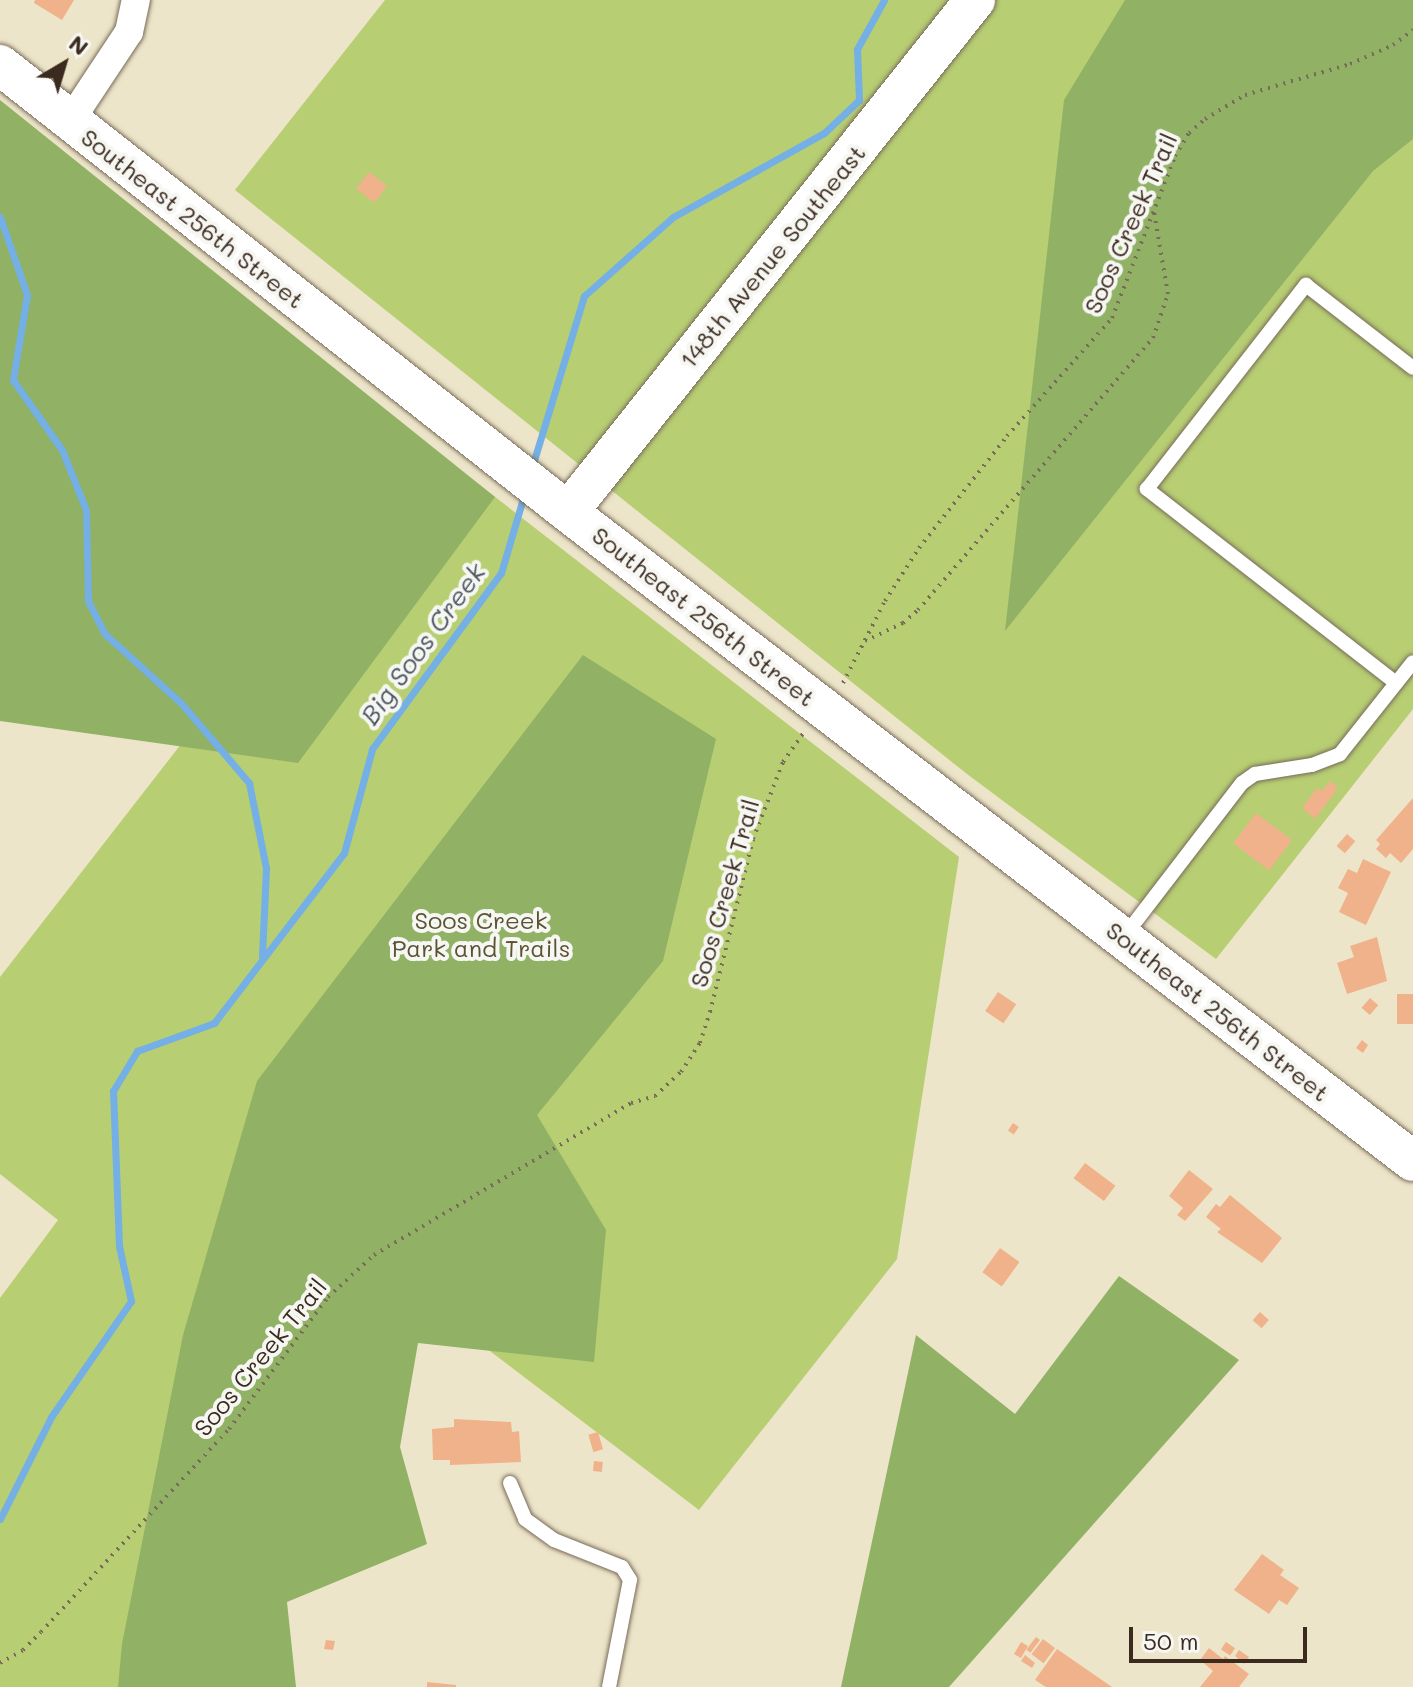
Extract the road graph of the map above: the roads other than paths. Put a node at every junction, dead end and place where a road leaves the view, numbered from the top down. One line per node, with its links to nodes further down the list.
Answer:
1 (136, 0): 4 (street)
2 (975, 0): 6 (main road, 148th Avenue Southeast)
3 (0, 65): 4 (main road, Southeast 256th Street)
4 (70, 121): 6 (main road, Southeast 256th Street)
5 (1413, 368): 8 (lane)
6 (543, 492): 9 (main road, Southeast 256th Street)
7 (1413, 662): 8 (lane)
8 (1396, 683): 9 (lane)
9 (1123, 938): 10 (main road, Southeast 256th Street)
10 (1413, 1161)
11 (510, 1483): 12 (lane)
12 (609, 1687)

